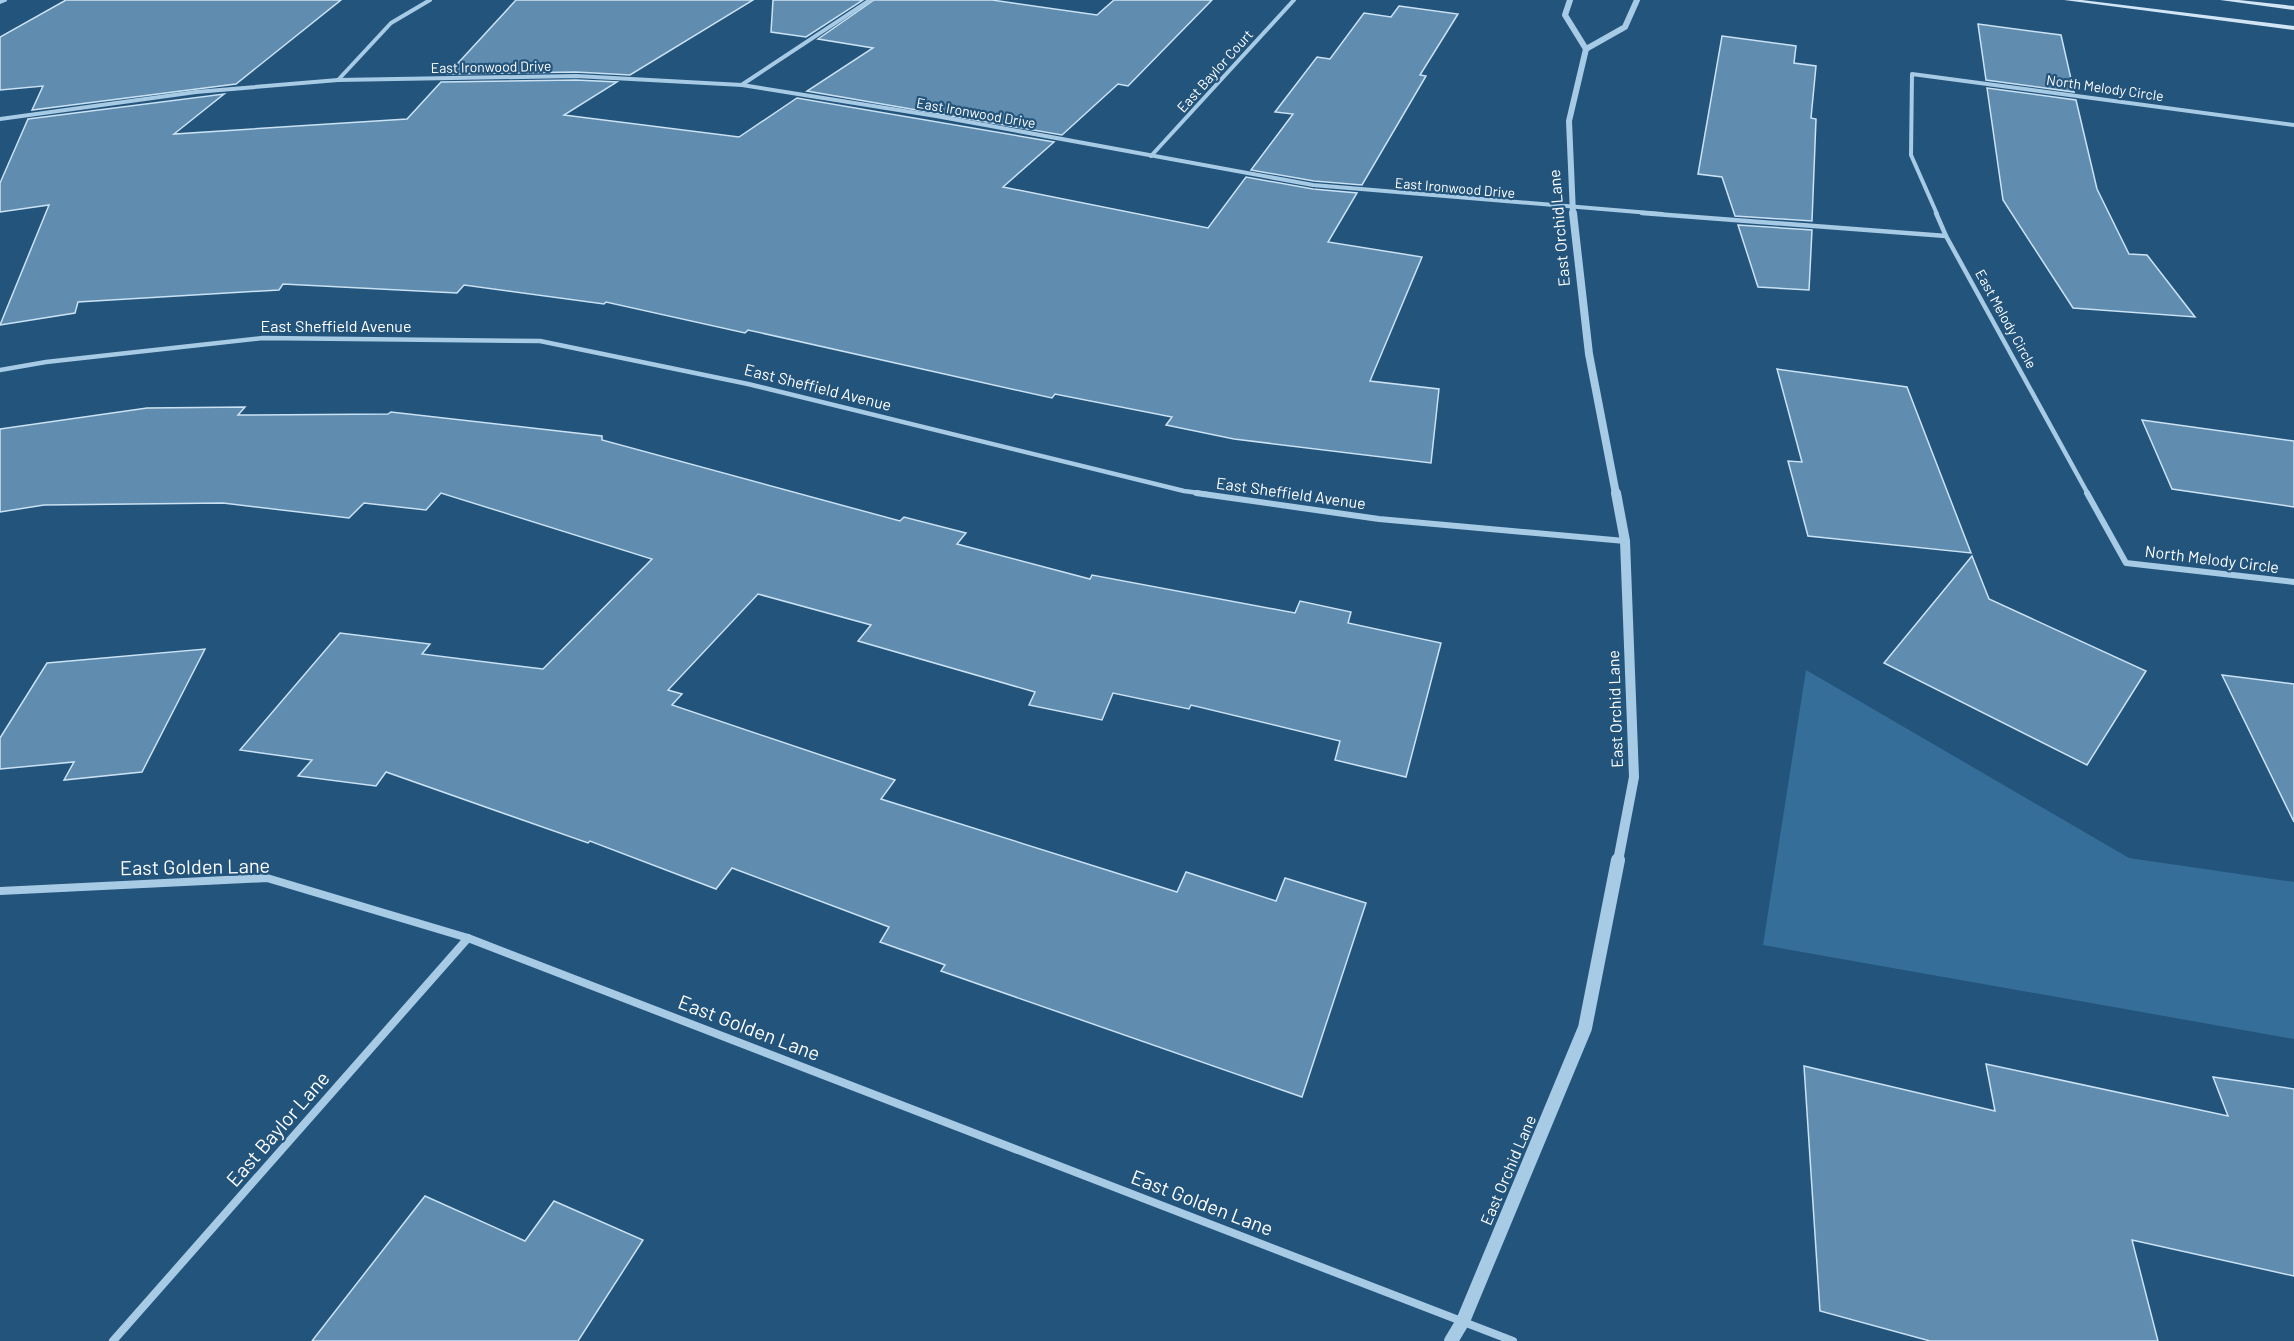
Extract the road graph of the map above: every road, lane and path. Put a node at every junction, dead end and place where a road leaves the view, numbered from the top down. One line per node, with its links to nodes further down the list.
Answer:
1 (5, 0): 9 (street)
2 (430, 0): 14 (street)
3 (870, 0): 15 (street)
4 (1294, 0): 18 (street, East Baylor Court)
5 (1570, 0): 12 (street)
6 (1637, 0): 12 (street)
7 (2067, 0): 11 (main road)
8 (2223, 0): 10 (main road)
9 (0, 2)
10 (2294, 8)
11 (2294, 28)
12 (1586, 49): 19 (street, East Orchid Lane)
13 (1912, 74): 17 (street, North Melody Circle); 20 (street, East Melody Circle)
14 (338, 80): 15 (street, East Ironwood Drive); 16 (street, East Ironwood Drive)
15 (742, 85): 18 (street, East Ironwood Drive)
16 (0, 119)
17 (2294, 125)
18 (1151, 156): 19 (street, East Ironwood Drive)
19 (1572, 207): 20 (street, East Ironwood Drive); 22 (street, East Orchid Lane)
20 (1946, 236): 23 (street, East Melody Circle)
21 (0, 370): 22 (street, East Sheffield Avenue)
22 (1625, 541): 27 (street, East Orchid Lane)
23 (2126, 563): 24 (street, North Melody Circle)
24 (2294, 582)
25 (0, 891): 26 (street, East Golden Lane)
26 (468, 938): 27 (street, East Golden Lane); 28 (street, East Baylor Lane)
27 (1463, 1321): 29 (street, East Orchid Lane); 30 (street, East Golden Lane)
28 (113, 1341)
29 (1451, 1341)
30 (1514, 1341)

